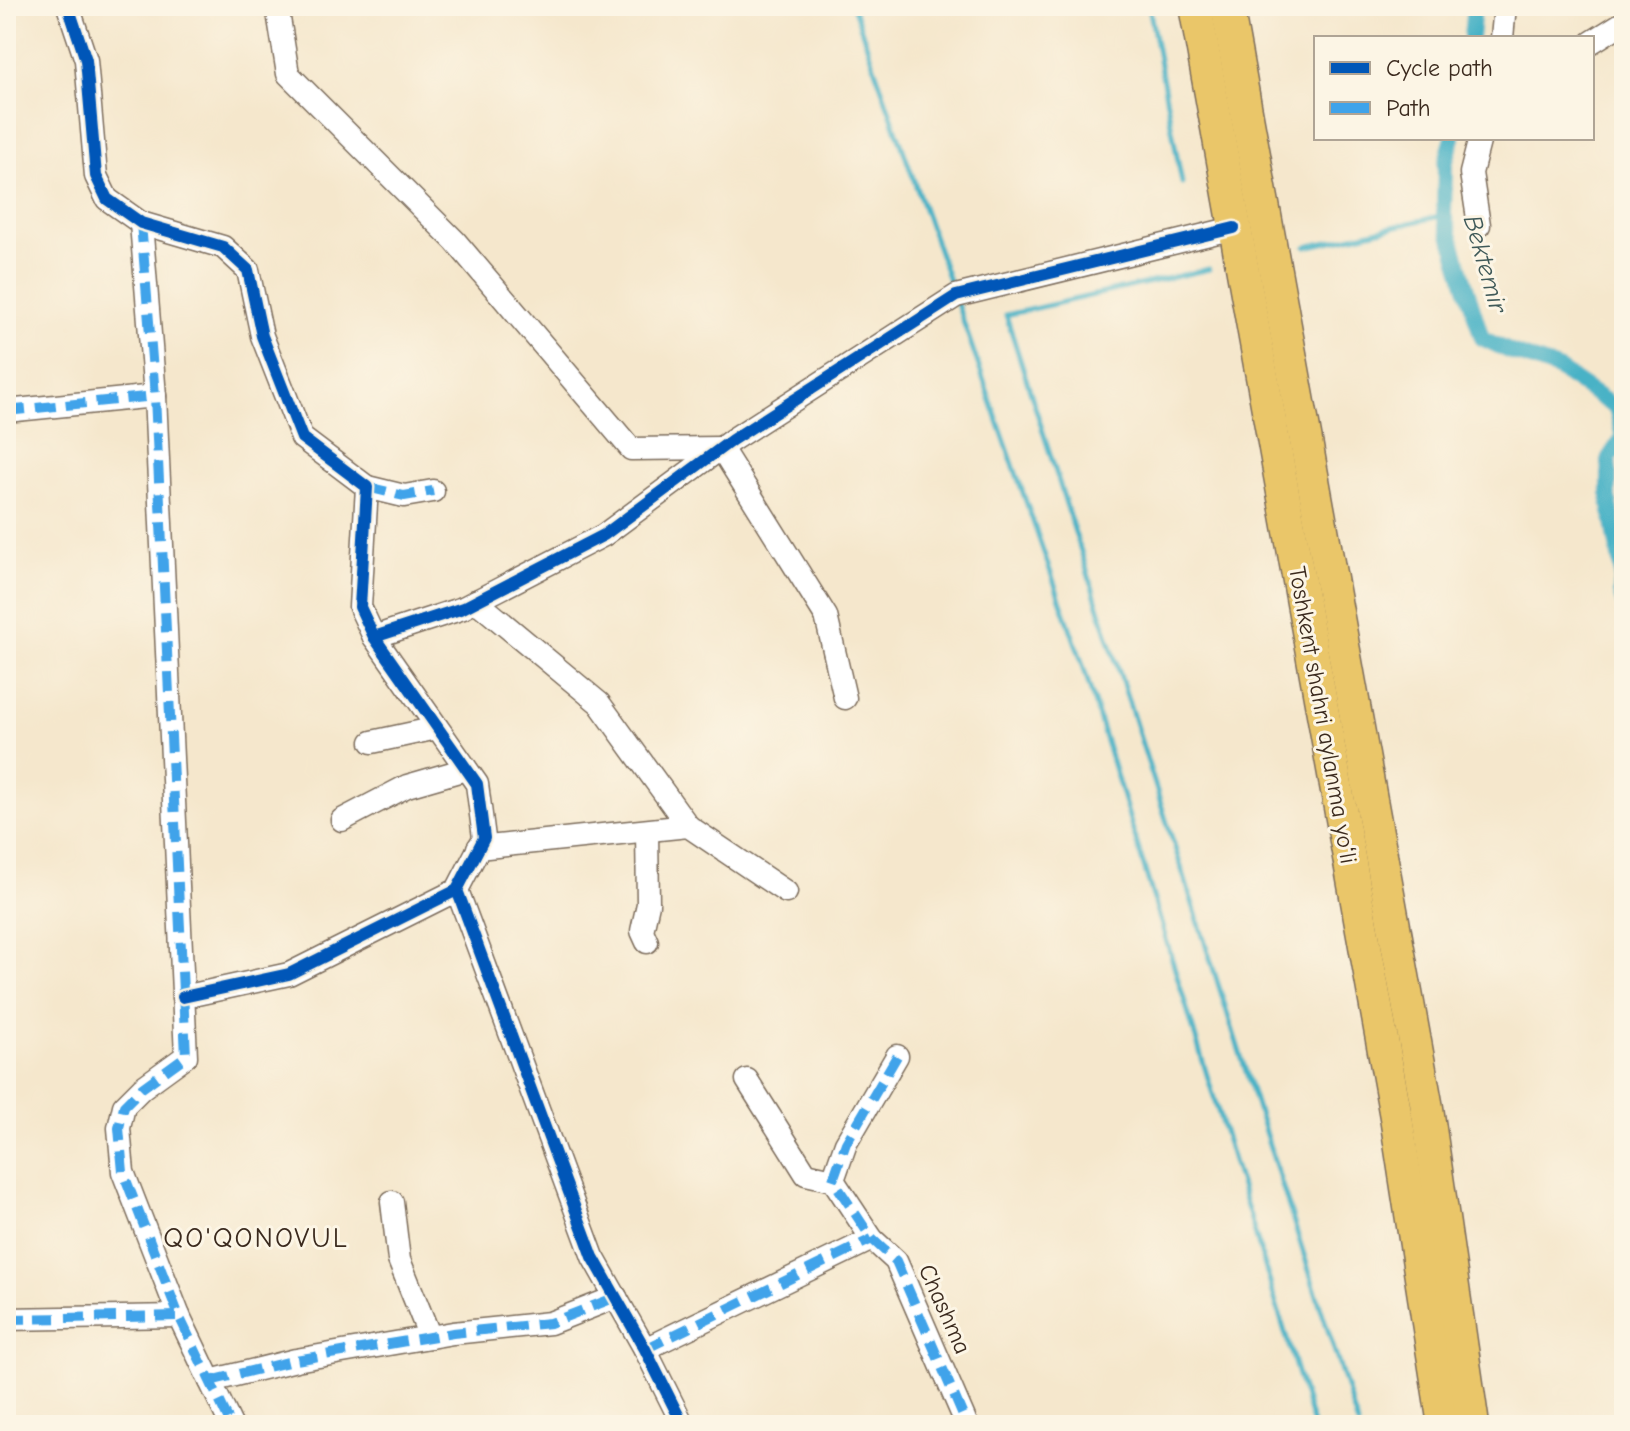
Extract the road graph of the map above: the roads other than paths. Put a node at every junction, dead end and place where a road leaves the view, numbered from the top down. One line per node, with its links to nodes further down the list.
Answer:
1 (68, 6): 10 (street)
2 (277, 6): 15 (street)
3 (1195, 6): 12 (highway, Toshkent shahri aylanma yoʻli)
4 (1227, 6): 28 (highway, Toshkent shahri aylanma yoʻli)
5 (1505, 6): 7 (street)
6 (1624, 22): 8 (street)
7 (1502, 36)
8 (1594, 41)
9 (1479, 140): 11 (street)
10 (141, 223): 13 (street); 16 (street)
11 (1479, 225)
12 (1234, 228): 15 (street); 29 (highway, Toshkent shahri aylanma yoʻli)
13 (155, 396): 14 (street); 33 (street)
14 (6, 411)
15 (721, 448): 18 (street); 20 (street)
16 (367, 487): 17 (street); 19 (street)
17 (433, 491)
18 (476, 601): 19 (street); 25 (street)
19 (374, 637): 21 (street)
20 (845, 698)
21 (437, 728): 22 (street); 23 (street)
22 (372, 742)
23 (466, 769): 24 (street); 27 (street)
24 (342, 820)
25 (688, 826): 26 (street); 31 (street)
26 (647, 831): 27 (street); 32 (street)
27 (478, 848): 30 (street)
28 (1383, 869): 29 (highway); 49 (highway, Toshkent shahri aylanma yoʻli)
29 (1352, 874): 48 (highway, Toshkent shahri aylanma yoʻli)
30 (457, 890): 33 (street); 39 (street)
31 (786, 892)
32 (647, 942)
33 (183, 997): 40 (street)
34 (897, 1056): 36 (street)
35 (747, 1080): 36 (street)
36 (833, 1180): 38 (street, Chashma)
37 (392, 1202): 42 (street)
38 (872, 1239): 43 (street); 47 (street, Chashma)
39 (616, 1297): 42 (street); 43 (street)
40 (179, 1316): 41 (street); 44 (street)
41 (6, 1319)
42 (430, 1337): 44 (street)
43 (645, 1349): 46 (street)
44 (210, 1381): 45 (street)
45 (231, 1425)
46 (683, 1425)
47 (967, 1425)
48 (1444, 1425)
49 (1473, 1425)

